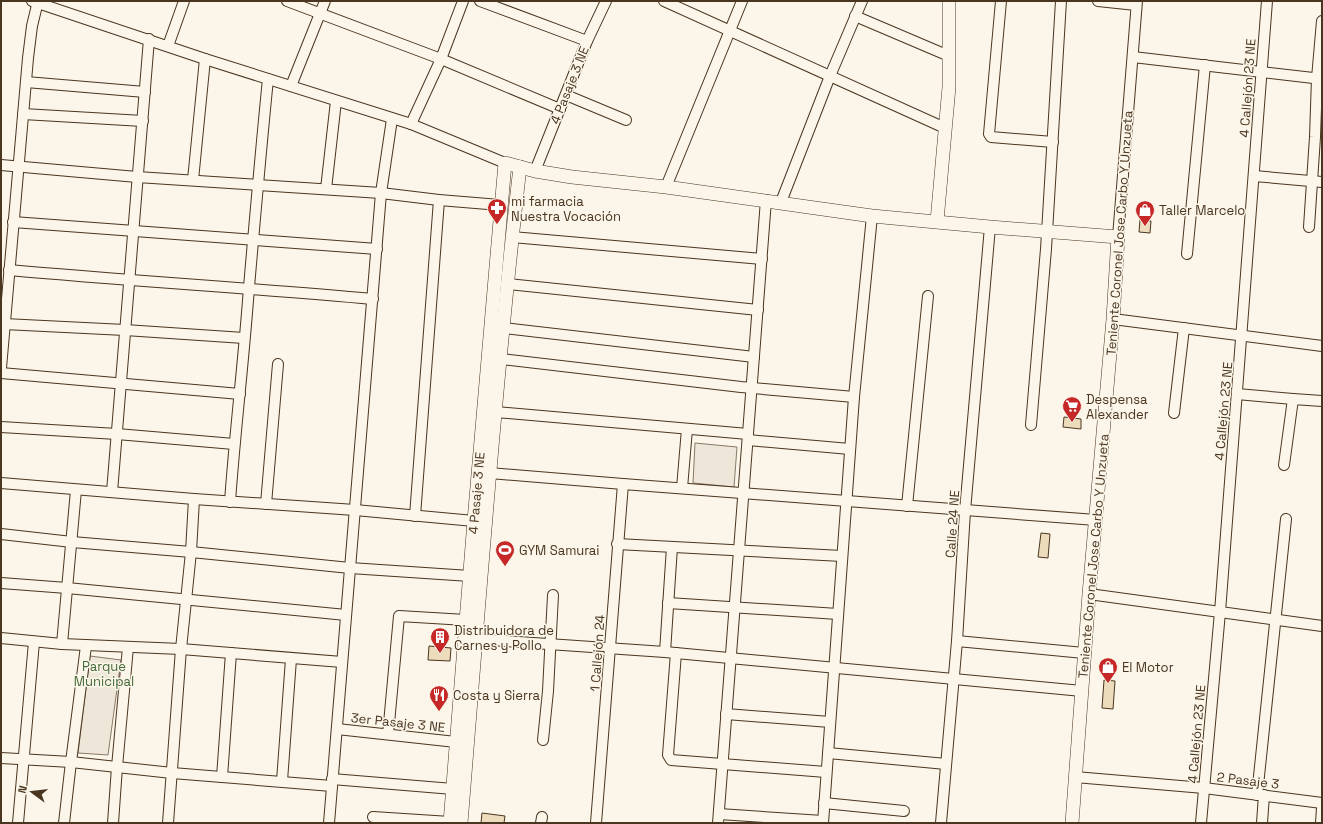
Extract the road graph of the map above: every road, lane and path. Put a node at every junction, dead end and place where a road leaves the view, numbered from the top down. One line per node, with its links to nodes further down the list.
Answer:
1 (184, 1): 23 (street)
2 (287, 1): 17 (street)
3 (325, 1): 17 (street)
4 (463, 1): 27 (street)
5 (480, 1): 22 (street)
6 (606, 1): 22 (street, 4 Pasaje 3 NE)
7 (664, 1): 20 (street)
8 (742, 1): 20 (street)
9 (862, 1): 18 (street)
10 (949, 1): 24 (street)
11 (1001, 1): 45 (street)
12 (1061, 1): 45 (street)
13 (1098, 1): 16 (street)
14 (1267, 1): 29 (street, 4 Callejón 23 NE)
15 (36, 2): 21 (street); 33 (street)
16 (1137, 3): 25 (street, Teniente Coronel Jose Carbo Y Unzueta)
17 (319, 14): 27 (street); 34 (street)
18 (855, 16): 24 (street); 30 (street)
19 (1322, 21): 31 (street)
20 (730, 31): 30 (street); 56 (street)
21 (149, 39): 23 (street); 35 (street)
22 (587, 41): 36 (street, 4 Pasaje 3 NE)
23 (168, 46): 26 (street)
24 (949, 56): 44 (street)
25 (1133, 57): 28 (street); 71 (street, Teniente Coronel Jose Carbo Y Unzueta)
26 (205, 58): 32 (street); 53 (street)
27 (441, 59): 38 (street); 43 (street)
28 (1205, 65): 29 (street); 74 (street)
29 (1261, 72): 31 (street); 51 (street, 4 Callejón 23 NE)
30 (830, 76): 44 (street); 61 (street)
31 (1319, 78): 54 (street)
32 (268, 79): 34 (street); 55 (street)
33 (26, 82): 35 (street); 39 (street)
34 (291, 86): 37 (street)
35 (145, 92): 42 (street)
36 (566, 95): 38 (street, 4 Pasaje 3 NE); 41 (street)
37 (336, 101): 40 (street); 57 (street)
38 (560, 110): 50 (street, 4 Pasaje 3 NE)
39 (23, 114): 42 (street); 48 (street)
40 (392, 119): 43 (street); 58 (street)
41 (626, 120)
42 (143, 121): 52 (street)
43 (411, 124): 46 (street)
44 (945, 128): 64 (street)
45 (1052, 142): 69 (street)
46 (505, 163): 49 (street); 62 (street, 4 Pasaje 3 NE)
47 (1, 164): 48 (street)
48 (18, 166): 52 (street); 65 (street)
49 (520, 167): 50 (street); 70 (street, 4 Pasaje 3 NE)
50 (535, 171): 56 (street)
51 (1254, 176): 54 (street); 89 (street, 4 Callejón 23 NE)
52 (137, 177): 53 (street); 68 (street)
53 (193, 180): 55 (street)
54 (1317, 182): 67 (street)
55 (258, 184): 57 (street); 72 (street)
56 (666, 187): 60 (street)
57 (326, 189): 58 (street)
58 (382, 193): 59 (street); 73 (street)
59 (439, 200): 62 (street); 128 (street)
60 (766, 200): 61 (street); 75 (street)
61 (781, 202): 63 (street)
62 (500, 205): 131 (street, 4 Pasaje 3 NE)
63 (872, 216): 64 (street); 101 (street)
64 (937, 221): 66 (street)
65 (13, 222): 68 (street); 76 (street)
66 (990, 227): 69 (street); 127 (street, Calle 24 NE)
67 (1309, 227)
68 (132, 231): 72 (street); 77 (street)
69 (1047, 231): 71 (street); 106 (street)
70 (512, 237): 75 (street); 78 (street, 4 Pasaje 3 NE)
71 (1118, 237): 84 (street, Teniente Coronel Jose Carbo Y Unzueta)
72 (252, 240): 73 (street); 79 (street)
73 (377, 249): 82 (street)
74 (1187, 254)
75 (762, 259): 83 (street)
76 (9, 270): 77 (street); 80 (street)
77 (128, 281): 79 (street); 88 (street)
78 (508, 284): 83 (street); 86 (street, 4 Pasaje 3 NE)
79 (249, 288): 82 (street); 90 (street)
80 (4, 293): 85 (street)
81 (928, 296): 125 (street)
82 (373, 299): 126 (street)
83 (758, 310): 92 (street)
84 (1113, 319): 87 (street); 130 (street, Teniente Coronel Jose Carbo Y Unzueta)
85 (4, 324): 88 (street); 95 (street)
86 (504, 328): 92 (street); 93 (street, 4 Pasaje 3 NE)
87 (1184, 328): 89 (street); 105 (street)
88 (125, 330): 90 (street); 97 (street)
89 (1242, 336): 91 (street); 100 (street, 4 Callejón 23 NE)
90 (244, 338): 99 (street)
91 (1322, 346)
92 (754, 357): 98 (street)
93 (501, 359): 98 (street); 104 (street, 4 Pasaje 3 NE)
94 (278, 364): 124 (street)
95 (1, 368)
96 (1, 373): 97 (street)
97 (120, 383): 99 (street); 109 (street)
98 (752, 388): 101 (street); 110 (street)
99 (240, 394): 111 (street)
100 (1237, 394): 102 (street); 148 (street, 4 Callejón 23 NE)
101 (854, 397): 112 (street)
102 (1293, 400): 103 (street); 113 (street)
103 (1322, 401)
104 (496, 412): 108 (street); 114 (street, 4 Pasaje 3 NE)
105 (1174, 412)
106 (1031, 425)
107 (1, 427): 109 (street)
108 (687, 429): 110 (street); 117 (street)
109 (117, 434): 111 (street); 119 (street)
110 (748, 437): 112 (street); 120 (street)
111 (234, 444): 123 (street)
112 (850, 449): 122 (street)
113 (1284, 465)
114 (490, 472): 116 (street); 155 (street, 4 Pasaje 3 NE)
115 (1, 483): 118 (street)
116 (623, 484): 117 (street); 134 (street, 1 Callejón 24)
117 (682, 488): 120 (street)
118 (76, 490): 119 (street); 133 (street)
119 (112, 492): 121 (street)
120 (744, 493): 122 (street); 136 (street)
121 (194, 499): 123 (street); 137 (street)
122 (846, 501): 125 (street); 138 (street)
123 (230, 502): 124 (street)
124 (266, 504): 126 (street)
125 (907, 506): 127 (street)
126 (355, 510): 128 (street); 139 (street)
127 (966, 511): 130 (street); 156 (street, Calle 24 NE)
128 (415, 516): 131 (street)
129 (1286, 519): 151 (street)
130 (1096, 520): 143 (street, Teniente Coronel Jose Carbo Y Unzueta)
131 (474, 521): 140 (street, 4 Pasaje 3 NE)
132 (1, 534): 133 (street)
133 (72, 542): 137 (street); 142 (street)
134 (617, 544): 135 (street); 162 (street, 1 Callejón 24)
135 (672, 547): 136 (street); 146 (street)
136 (739, 550): 138 (street); 147 (street)
137 (191, 552): 139 (street); 145 (street)
138 (842, 556): 149 (street)
139 (350, 568): 140 (street); 150 (street)
140 (470, 576): 152 (street, 4 Pasaje 3 NE)
141 (1, 583): 142 (street)
142 (67, 588): 145 (street); 158 (street)
143 (1089, 594): 148 (street); 167 (street, Teniente Coronel Jose Carbo Y Unzueta)
144 (553, 595): 159 (street)
145 (186, 600): 150 (street); 163 (street)
146 (668, 603): 147 (street); 164 (street)
147 (735, 607): 149 (street); 168 (street)
148 (1220, 612): 151 (street); 193 (street, 4 Callejón 23 NE)
149 (838, 614): 171 (street)
150 (346, 615): 170 (street)
151 (1276, 619): 153 (street); 195 (street)
152 (466, 620): 177 (street); 179 (street, 4 Pasaje 3 NE)
153 (1322, 626)
154 (1, 638): 157 (street)
155 (476, 639): 159 (street); 208 (street, 4 Pasaje 3 NE)
156 (957, 641): 167 (street); 172 (street, Calle 24 NE)
157 (34, 642): 158 (street); 182 (street)
158 (62, 644): 160 (street)
159 (550, 644): 162 (street); 178 (street)
160 (86, 646): 161 (street); 183 (street)
161 (128, 647): 163 (street); 186 (street)
162 (610, 648): 164 (street); 209 (street, 1 Callejón 24)
163 (181, 649): 165 (street); 188 (street)
164 (665, 652): 166 (street)
165 (231, 653): 169 (street); 189 (street)
166 (676, 653): 168 (street); 185 (street)
167 (1084, 653): 173 (street, Teniente Coronel Jose Carbo Y Unzueta)
168 (731, 658): 171 (street); 174 (street)
169 (291, 659): 170 (street); 191 (street)
170 (342, 662): 176 (street)
171 (834, 667): 172 (street); 175 (street)
172 (953, 678): 173 (street); 184 (street, Calle 24 NE)
173 (1082, 691): 190 (street, Teniente Coronel Jose Carbo Y Unzueta)
174 (726, 714): 175 (street); 185 (street)
175 (830, 722): 180 (street)
176 (337, 729): 177 (street, 3er Pasaje 3 NE); 192 (street)
177 (388, 734): 179 (street, 3er Pasaje 3 NE)
178 (543, 740)
179 (456, 742): 194 (street, 4 Pasaje 3 NE)
180 (828, 753): 184 (street); 187 (street)
181 (1, 758): 182 (street)
182 (24, 759): 183 (street); 203 (street)
183 (71, 762): 186 (street); 204 (street)
184 (946, 764): 210 (street, Calle 24 NE)
185 (722, 765): 187 (street); 201 (street)
186 (117, 767): 188 (street); 205 (street)
187 (826, 772): 196 (street)
188 (172, 773): 189 (street); 206 (street)
189 (222, 777): 191 (street)
190 (1075, 777): 193 (street, 2 Pasaje 3); 211 (street, Teniente Coronel Jose Carbo Y Unzueta)
191 (282, 781): 192 (street)
192 (332, 782): 194 (street); 207 (street)
193 (1204, 788): 195 (street, 2 Pasaje 3); 212 (street, 4 Callejón 23 NE)
194 (453, 789): 208 (street, 4 Pasaje 3 NE)
195 (1260, 795): 197 (street, 2 Pasaje 3); 213 (street)
196 (824, 803): 199 (street); 202 (street)
197 (1322, 803)
198 (1322, 808): 214 (street)
199 (904, 811)
200 (373, 817): 208 (street)
201 (718, 818): 202 (street)
202 (823, 822)
203 (18, 823)
204 (64, 823)
205 (113, 823)
206 (168, 823)
207 (329, 823)
208 (454, 823)
209 (596, 823)
210 (941, 823)
211 (1072, 823)
212 (1201, 823)
213 (1262, 823)
214 (1321, 823)

